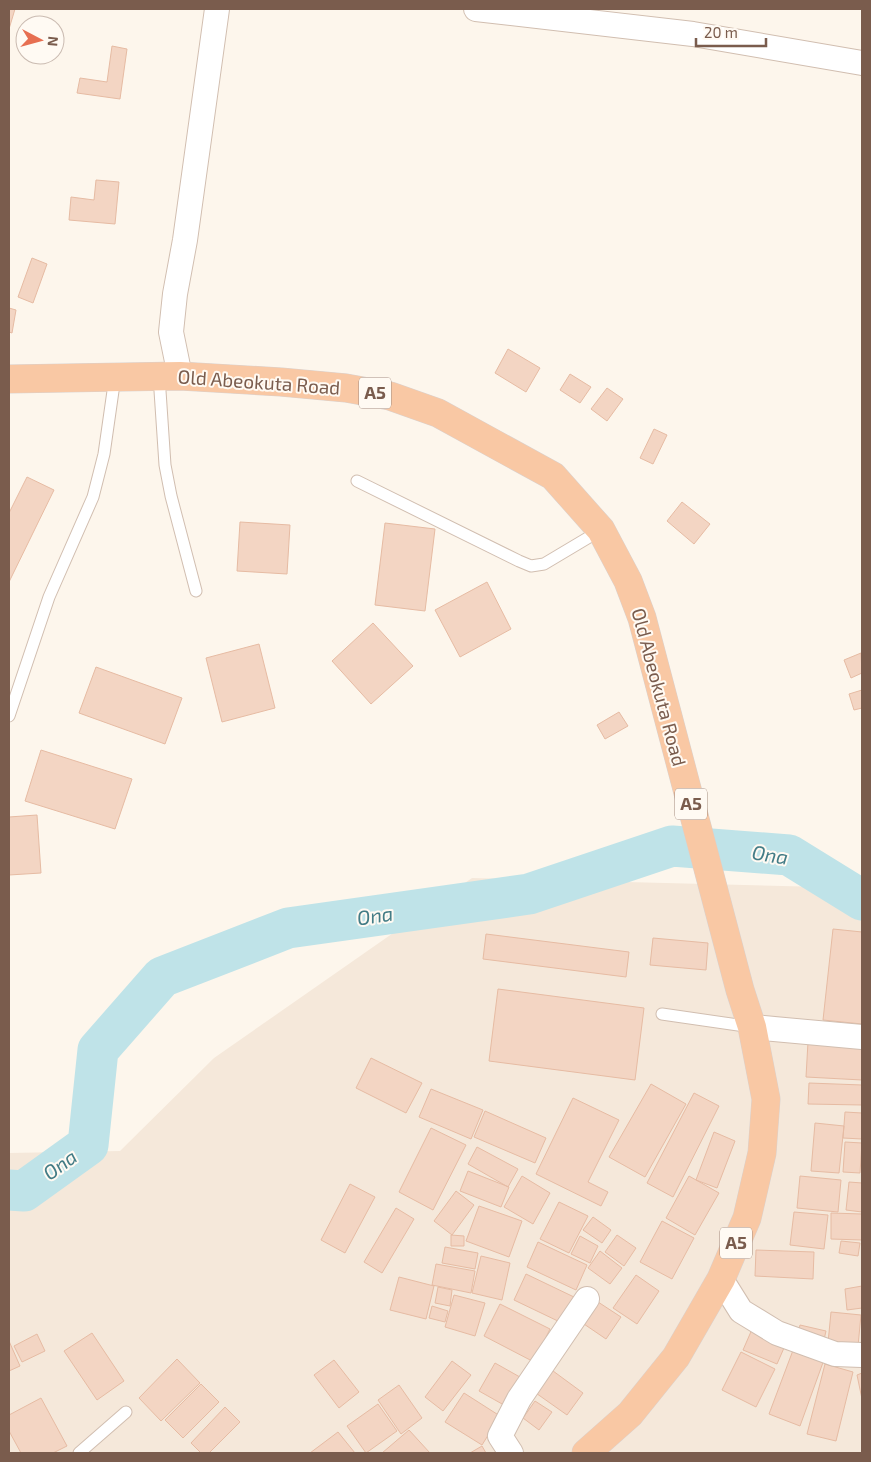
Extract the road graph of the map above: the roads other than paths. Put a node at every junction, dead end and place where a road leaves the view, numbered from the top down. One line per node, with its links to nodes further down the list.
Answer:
1 (217, 9): 4 (street)
2 (476, 9): 3 (street)
3 (862, 63)
4 (170, 376): 5 (highway, Old Abeokuta Road / A5); 8 (highway, Old Abeokuta Road / A5); 9 (lane)
5 (115, 377): 6 (highway, Old Abeokuta Road / A5); 10 (lane)
6 (9, 379)
7 (358, 481): 8 (lane)
8 (601, 530): 12 (highway, Old Abeokuta Road / A5)
9 (196, 591)
10 (9, 716)
11 (662, 1014): 12 (lane)
12 (752, 1027): 13 (street); 14 (highway, Old Abeokuta Road / A5)
13 (862, 1038)
14 (721, 1279): 16 (street); 20 (highway, Old Abeokuta Road / A5)
15 (587, 1299): 19 (street)
16 (862, 1355)
17 (126, 1412): 18 (lane)
18 (79, 1453)
19 (511, 1453)
20 (586, 1453)

